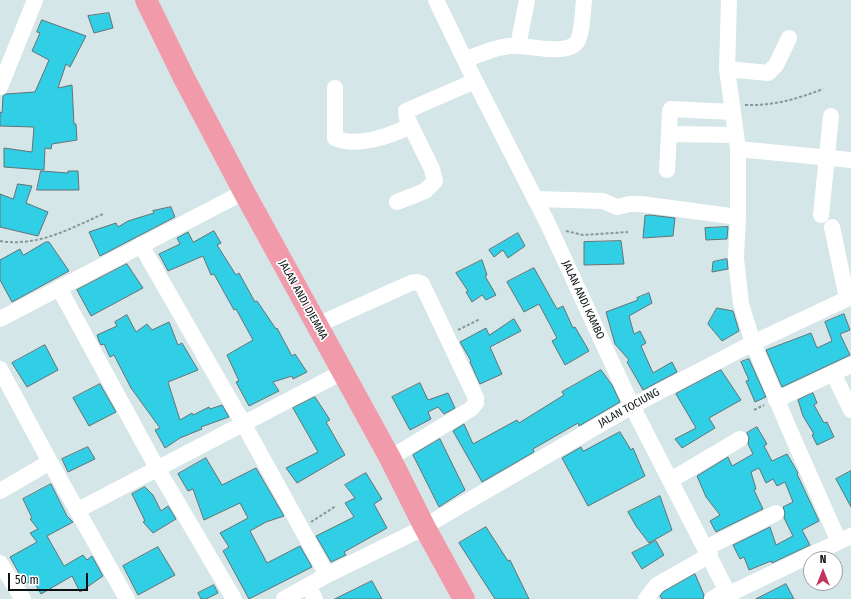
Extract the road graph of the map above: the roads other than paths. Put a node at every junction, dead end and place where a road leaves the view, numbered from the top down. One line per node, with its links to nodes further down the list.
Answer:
1 (35, 0): 14 (street)
2 (134, 0): 8 (highway, JALAN ANDI DJEMMA)
3 (146, 0): 8 (highway, JALAN ANDI DJEMMA)
4 (436, 0): 11 (street, JALAN ANDI KAMBO)
5 (527, 0): 10 (street)
6 (584, 0): 10 (street)
7 (729, 0): 12 (street)
8 (150, 25): 24 (highway, JALAN ANDI DJEMMA)
9 (789, 38): 12 (street)
10 (518, 46): 11 (street)
11 (465, 60): 13 (street, JALAN ANDI KAMBO)
12 (727, 69): 16 (street)
13 (475, 81): 18 (street); 25 (street, JALAN ANDI KAMBO)
14 (0, 87)
15 (335, 88): 18 (street)
16 (732, 108): 19 (street); 20 (street)
17 (831, 116): 21 (street)
18 (410, 126): 26 (street)
19 (669, 134): 20 (street); 23 (street)
20 (737, 142): 21 (street); 28 (street)
21 (827, 157): 22 (street); 27 (street)
22 (851, 160)
23 (666, 170)
24 (238, 195): 30 (street); 34 (highway, JALAN ANDI DJEMMA); 38 (highway, JALAN ANDI DJEMMA)
25 (535, 198): 28 (street); 41 (street, JALAN ANDI KAMBO)
26 (397, 202)
27 (821, 215)
28 (738, 217): 35 (street)
29 (832, 227): 32 (street)
30 (141, 245): 31 (street); 43 (street)
31 (59, 288): 33 (street); 47 (street)
32 (849, 298): 35 (street, JALAN TOCIUNG)
33 (0, 319)
34 (317, 325): 45 (highway, JALAN ANDI DJEMMA); 45 (street)
35 (753, 343): 40 (street); 41 (street, JALAN TOCIUNG)
36 (851, 365): 37 (street)
37 (833, 373): 40 (street); 42 (street)
38 (331, 378): 43 (street); 52 (highway, JALAN ANDI DJEMMA)
39 (2, 379): 46 (street)
40 (776, 400): 53 (street)
41 (632, 406): 48 (street, JALAN ANDI KAMBO); 52 (street, JALAN TOCIUNG)
42 (851, 410)
43 (243, 423): 47 (street); 56 (street)
44 (740, 439): 48 (street)
45 (390, 458): 52 (highway, JALAN ANDI DJEMMA)
46 (50, 462): 49 (street); 50 (street)
47 (157, 468): 50 (street); 61 (street)
48 (671, 480): 54 (street, JALAN ANDI KAMBO)
49 (0, 491)
50 (78, 510): 60 (street)
51 (776, 513): 54 (street)
52 (419, 529): 56 (street, JALAN TOCIUNG); 63 (highway, JALAN ANDI DJEMMA); 64 (highway, JALAN ANDI DJEMMA)
53 (845, 539): 58 (street)
54 (708, 551): 58 (street, JALAN ANDI KAMBO); 65 (street)
55 (0, 563): 59 (street)
56 (327, 575): 57 (street, JALAN TOCIUNG)
57 (311, 592): 62 (street, JALAN TOCIUNG)
58 (729, 594): 66 (street)
59 (23, 599)
60 (127, 599)
61 (234, 599)
62 (284, 599)
63 (451, 599)
64 (464, 599)
65 (646, 599)
66 (712, 599)

